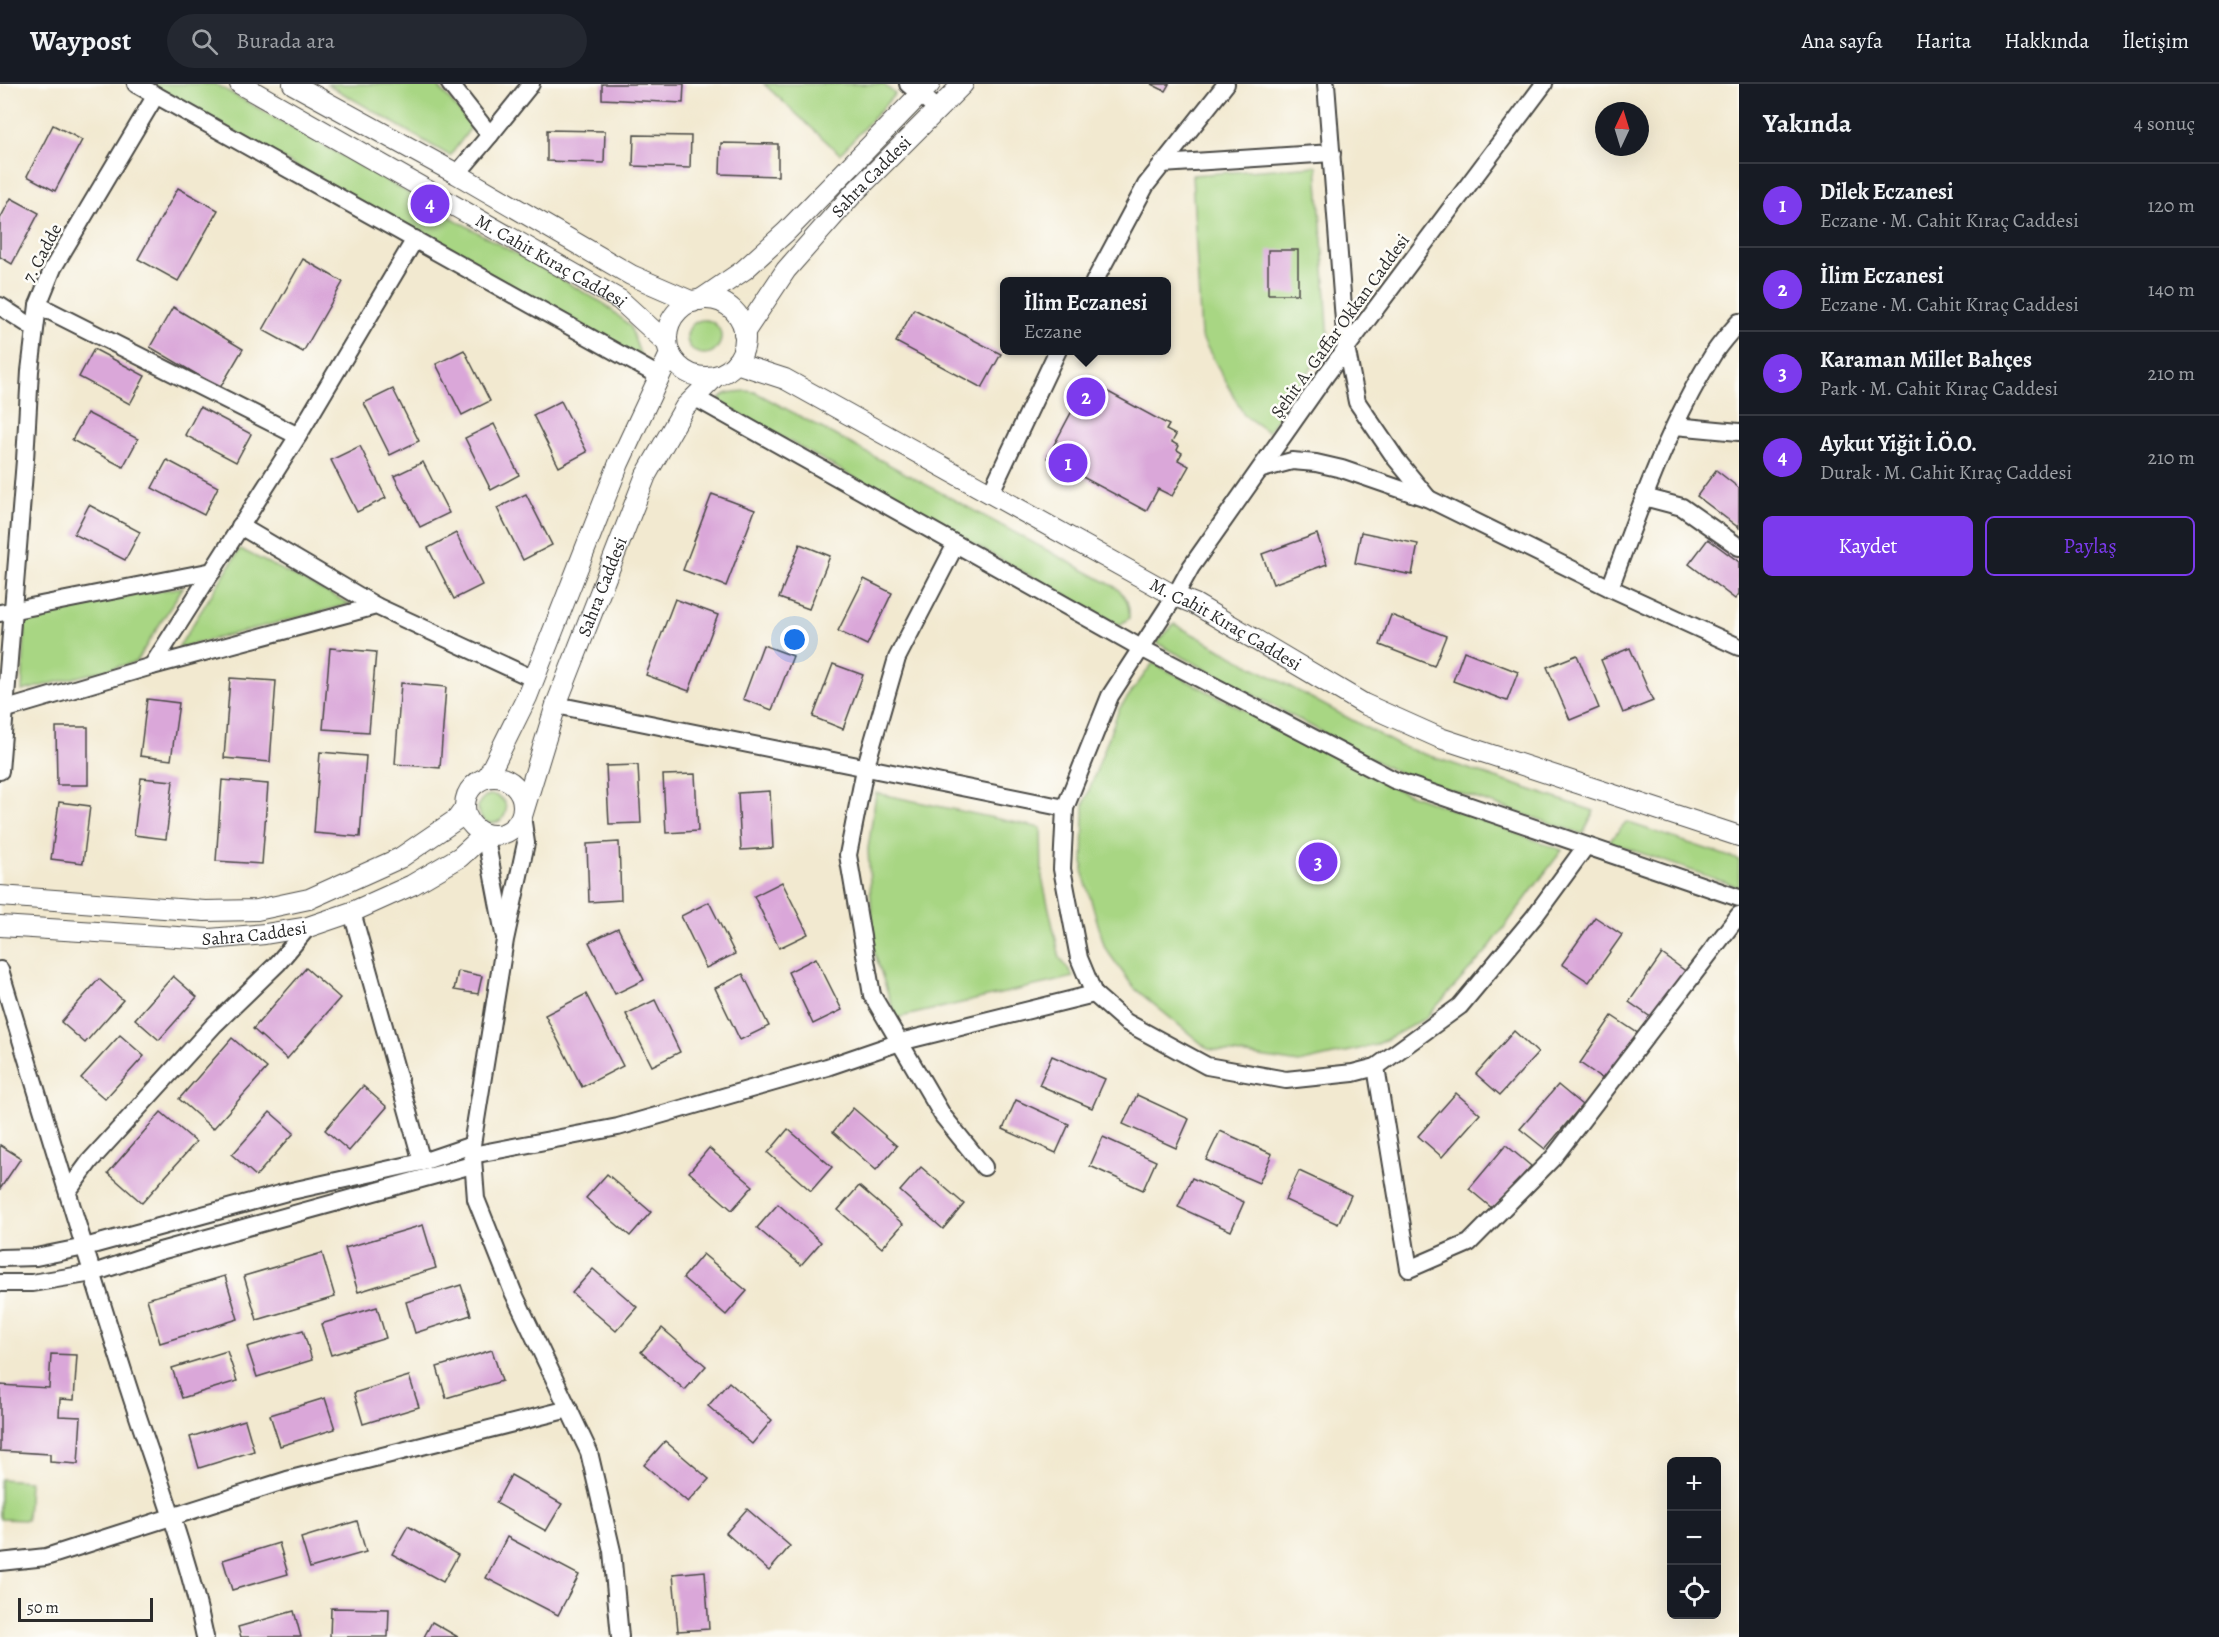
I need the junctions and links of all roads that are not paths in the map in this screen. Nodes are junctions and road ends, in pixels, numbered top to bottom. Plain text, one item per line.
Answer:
1 (136, 84) edge
2 (240, 84) edge
3 (293, 84) edge
4 (450, 84) edge
5 (531, 84) edge
6 (963, 84) edge
7 (1226, 84) edge
8 (1326, 84) edge
9 (1544, 84) edge
10 (919, 87) edge
11 (156, 95) junction
12 (938, 110) junction
13 (490, 135) junction
14 (1332, 153) junction
15 (1162, 164) junction
16 (457, 174) junction
17 (415, 239) junction
18 (1097, 277) edge
19 (696, 301) junction
20 (38, 305) junction
21 (0, 306) edge
22 (1739, 322) edge
23 (34, 328) junction
24 (744, 333) junction
25 (1346, 347) junction
26 (669, 348) junction
27 (1056, 355) edge
28 (736, 363) junction
29 (659, 376) junction
30 (716, 376) junction
31 (694, 397) junction
32 (1675, 426) junction
33 (1739, 432) edge
34 (298, 436) junction
35 (1262, 469) junction
36 (990, 494) junction
37 (1644, 497) junction
38 (1429, 499) junction
39 (240, 526) junction
40 (956, 544) junction
41 (1739, 547) edge
42 (213, 571) junction
43 (1610, 588) junction
44 (1175, 596) junction
45 (376, 606) junction
46 (6, 612) edge
47 (1739, 647) edge
48 (1142, 648) junction
49 (152, 666) junction
50 (534, 679) junction
51 (556, 705) junction
52 (2, 711) edge
53 (865, 769) junction
54 (0, 771) edge
55 (487, 778) junction
56 (465, 808) junction
57 (1065, 808) junction
58 (522, 816) junction
59 (485, 834) junction
60 (1739, 836) edge
61 (1586, 846) junction
62 (0, 896) edge
63 (1739, 898) edge
64 (352, 912) junction
65 (1739, 915) edge
66 (0, 926) edge
67 (308, 927) junction
68 (505, 940) junction
69 (0, 970) edge
70 (1094, 994) junction
71 (900, 1042) junction
72 (1376, 1067) junction
73 (472, 1155) junction
74 (422, 1162) junction
75 (984, 1167) dead end
76 (68, 1191) junction
77 (85, 1247) junction
78 (0, 1258) edge
79 (93, 1273) junction
80 (0, 1283) edge
81 (569, 1409) junction
82 (170, 1517) junction
83 (0, 1562) edge
84 (205, 1637) edge
85 (620, 1637) edge

1 - 11 street
2 - 26 street, M. Cahit Kıraç Caddesi
3 - 16 street, M. Cahit Kıraç Caddesi
4 - 13 street
5 - 13 street
6 - 12 street, Sahra Caddesi
7 - 15 street
8 - 14 street
9 - 25 street, Şehit A. Gaffar Okkan Caddesi
10 - 12 street
10 - 19 street, Sahra Caddesi
11 - 17 street
11 - 20 street, 7. Cadde
12 - 24 street, Sahra Caddesi
13 - 16 street
14 - 15 street
14 - 25 street
15 - 18 street
16 - 19 street, M. Cahit Kıraç Caddesi
17 - 29 street
17 - 34 street
19 - 24 street
19 - 26 street
20 - 23 street, 7. Cadde
20 - 34 street
21 - 23 street
22 - 32 street
23 - 46 street, 7. Cadde
24 - 28 street
25 - 35 street, Şehit A. Gaffar Okkan Caddesi
25 - 38 street
26 - 29 street, Sahra Caddesi
26 - 30 street
27 - 36 street
28 - 30 street
28 - 36 street, M. Cahit Kıraç Caddesi
29 - 50 street, Sahra Caddesi
30 - 31 street, Sahra Caddesi
31 - 40 street
31 - 51 street, Sahra Caddesi
32 - 33 street
32 - 37 street
34 - 39 street
35 - 38 street
35 - 44 street, Şehit A. Gaffar Okkan Caddesi
36 - 44 street, M. Cahit Kıraç Caddesi
37 - 41 street
37 - 43 street
38 - 43 street
39 - 42 street
39 - 45 street
40 - 48 street
40 - 53 street
42 - 46 street
42 - 49 street
43 - 47 street
44 - 48 street, Şehit A. Gaffar Okkan Caddesi
44 - 60 street, M. Cahit Kıraç Caddesi
45 - 49 street
45 - 50 street
46 - 52 street, 7. Cadde
48 - 57 street, Şehit A. Gaffar Okkan Caddesi
48 - 61 street
49 - 52 street
50 - 55 street, Sahra Caddesi
51 - 53 street
51 - 58 street, Sahra Caddesi
52 - 54 street, 7. Cadde
53 - 57 street
53 - 71 street
55 - 56 street, Sahra Caddesi
55 - 58 street
56 - 59 street
56 - 62 street, Sahra Caddesi
57 - 70 street, Şehit A. Gaffar Okkan Caddesi
58 - 59 street, Sahra Caddesi
58 - 68 street
59 - 64 street, Sahra Caddesi
59 - 68 street
61 - 63 street
61 - 72 street
64 - 67 street, Sahra Caddesi
64 - 74 street
65 - 72 street
66 - 67 street, Sahra Caddesi
67 - 76 street
68 - 73 street
69 - 76 street
70 - 71 street
70 - 72 street
71 - 73 street
71 - 75 street
73 - 74 street
73 - 79 street
73 - 81 street
74 - 77 street
76 - 77 street
77 - 78 street
77 - 79 street
79 - 80 street
79 - 82 street
81 - 82 street
81 - 85 street
82 - 83 street
82 - 84 street

